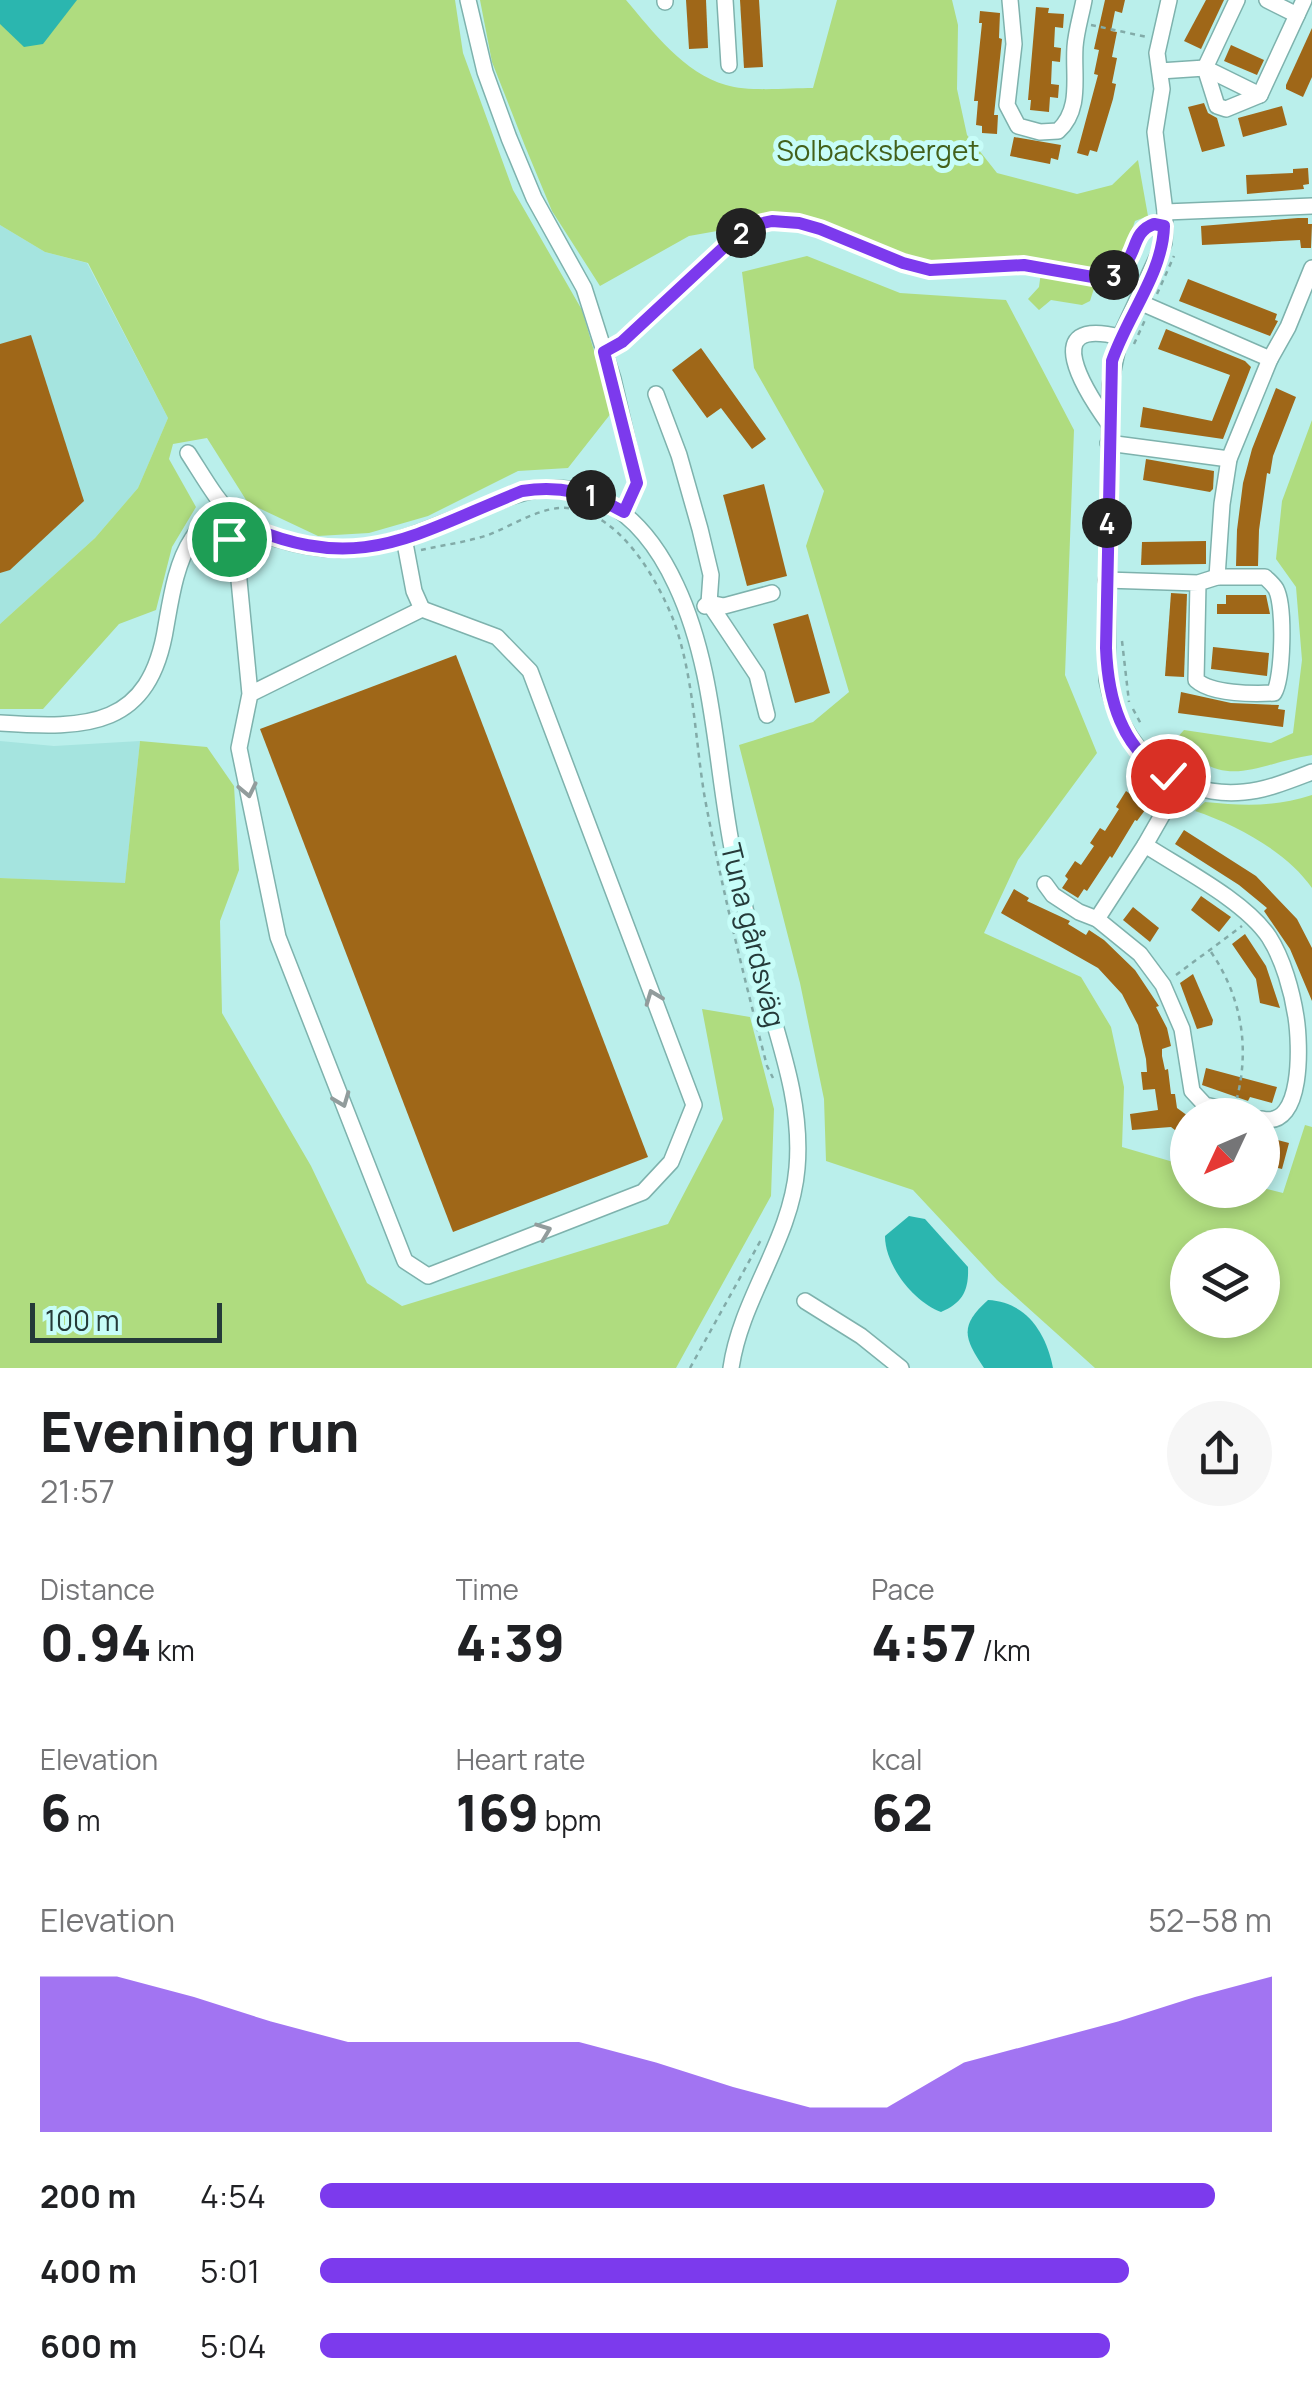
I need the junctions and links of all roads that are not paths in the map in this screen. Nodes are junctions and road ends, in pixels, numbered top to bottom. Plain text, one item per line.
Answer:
1 (468, 0) edge
2 (725, 0) edge
3 (1010, 0) edge
4 (1084, 0) edge
5 (1169, 0) edge
6 (1238, 0) edge
7 (1267, 0) edge
8 (1301, 7) edge
9 (730, 65) dead end
10 (1205, 68) junction
11 (1160, 71) junction
12 (1260, 95) junction
13 (1312, 206) edge
14 (1164, 219) junction
15 (1312, 268) edge
16 (1144, 304) junction
17 (1120, 337) junction
18 (1270, 359) junction
19 (656, 394) dead end
20 (1109, 424) junction
21 (1108, 443) junction
22 (188, 453) dead end
23 (1229, 459) junction
24 (223, 505) junction
25 (624, 512) junction
26 (240, 523) junction
27 (404, 538) junction
28 (1217, 577) junction
29 (1106, 580) junction
30 (1198, 583) junction
31 (772, 592) dead end
32 (709, 603) junction
33 (422, 609) junction
34 (690, 618) junction
35 (250, 694) junction
36 (767, 715) dead end
37 (0, 723) edge
38 (1312, 772) edge
39 (1188, 778) junction
40 (1145, 845) junction
41 (1044, 884) dead end
42 (1097, 918) junction
43 (1198, 1098) edge
44 (1280, 1117) edge
45 (805, 1301) dead end
46 (731, 1368) edge
47 (901, 1368) edge

1 - 25 street
2 - 9 street
3 - 4 street
5 - 11 street
6 - 10 street
7 - 8 street
8 - 12 street
10 - 11 street
10 - 12 street
10 - 12 street
11 - 14 street
13 - 14 street
14 - 16 street
15 - 18 street
16 - 17 street
16 - 18 street
17 - 20 street
17 - 20 street
18 - 23 street
19 - 32 street
20 - 21 street
21 - 23 street
21 - 29 street
22 - 24 street, Tuna gårdsväg
23 - 28 street
24 - 26 street, Tuna gårdsväg
24 - 37 street
25 - 27 street, Tuna gårdsväg
25 - 34 street, Tuna gårdsväg
26 - 27 street, Tuna gårdsväg
26 - 35 street
27 - 33 street
28 - 30 street
28 - 30 street
29 - 30 street
29 - 39 street
31 - 32 street
32 - 34 street
32 - 36 street
33 - 35 street
35 -> 33 street
34 - 46 street, Tuna gårdsväg
38 - 39 street
39 - 40 street
40 - 42 street
40 - 44 street
41 - 42 street
42 - 43 street
45 - 47 street

